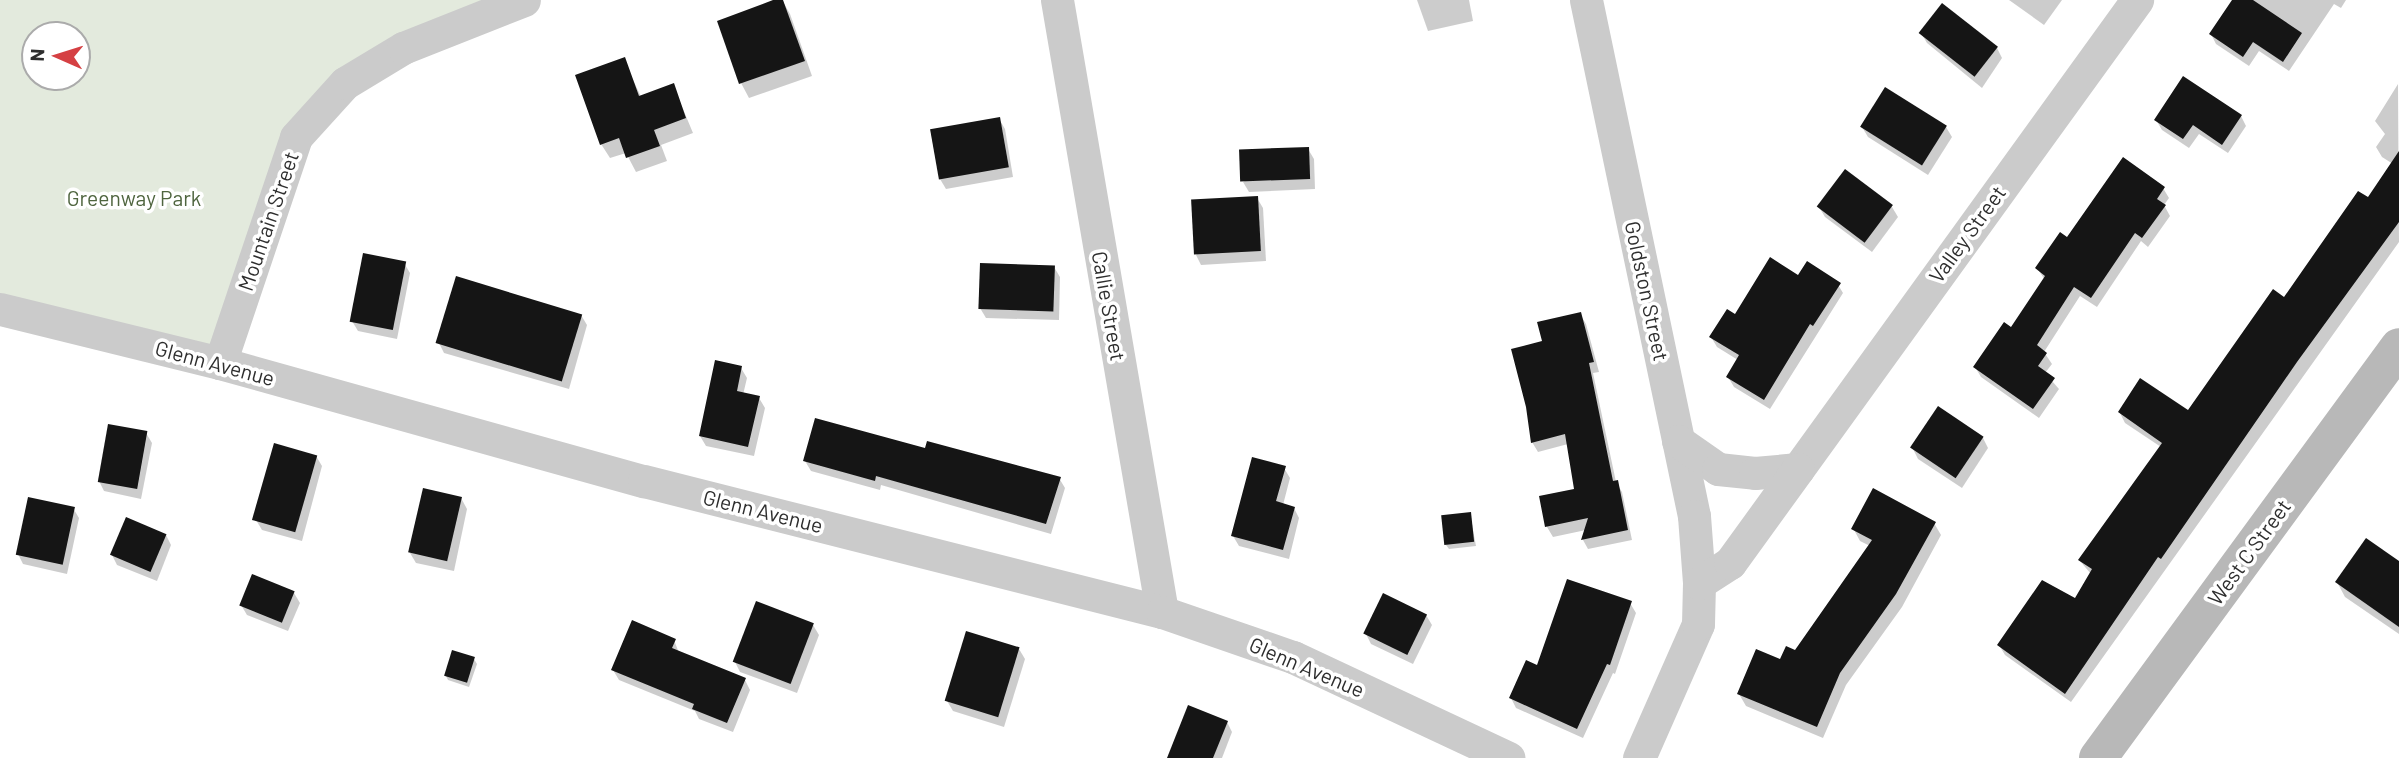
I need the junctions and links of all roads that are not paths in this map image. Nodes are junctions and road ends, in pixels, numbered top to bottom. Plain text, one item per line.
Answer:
1 (1057, 0) edge
2 (1586, 0) edge
3 (2137, 0) edge
4 (514, 2) edge
5 (0, 309) edge
6 (2397, 353) edge
7 (220, 363) junction
8 (1678, 441) junction
9 (1798, 469) junction
10 (1699, 583) junction
11 (1162, 612) junction
12 (1510, 758) edge
13 (1639, 758) edge
14 (2098, 758) edge

1 - 11 street, Callie Street
2 - 8 street, Goldston Street
3 - 9 street, Valley Street
4 - 7 street, Mountain Street
5 - 7 street, Glenn Avenue
6 - 14 main road, West C Street
7 - 11 street, Glenn Avenue
8 - 9 street
8 - 10 street, Goldston Street
9 - 10 street, Valley Street
10 - 13 street
11 - 12 street, Glenn Avenue

